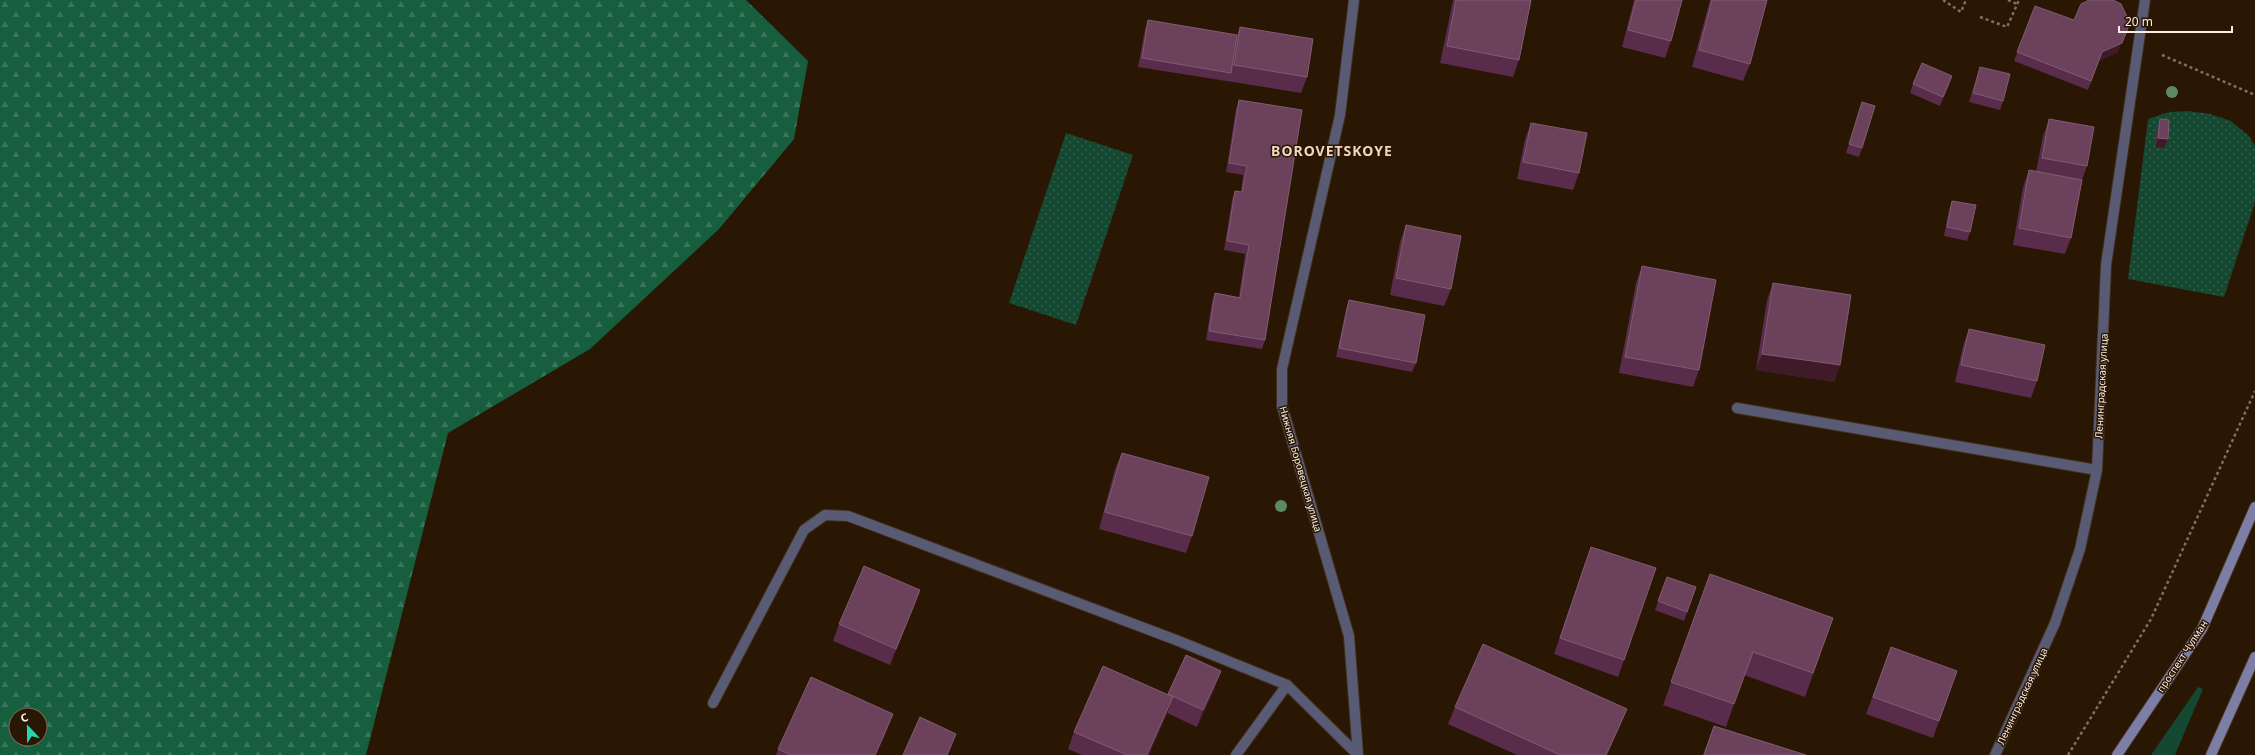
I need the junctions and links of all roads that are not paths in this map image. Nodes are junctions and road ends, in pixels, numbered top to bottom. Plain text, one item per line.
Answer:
1 (1354, 0) edge
2 (2145, 0) edge
3 (1737, 408) dead end
4 (2097, 470) junction
5 (2255, 507) edge
6 (2255, 657) edge
7 (1287, 685) junction
8 (713, 703) dead end
9 (1236, 755) edge
10 (1358, 755) edge
11 (1995, 755) edge
12 (2117, 755) edge
13 (2211, 755) edge

1 - 10 street, Нижняя Боровецкая улица
2 - 4 street, Ленинградская улица
3 - 4 street
4 - 11 street, Ленинградская улица
5 - 12 main road, проспект Чулман
6 - 13 main road
7 - 8 street
7 - 9 street
7 - 10 street, Нижняя Боровецкая улица

